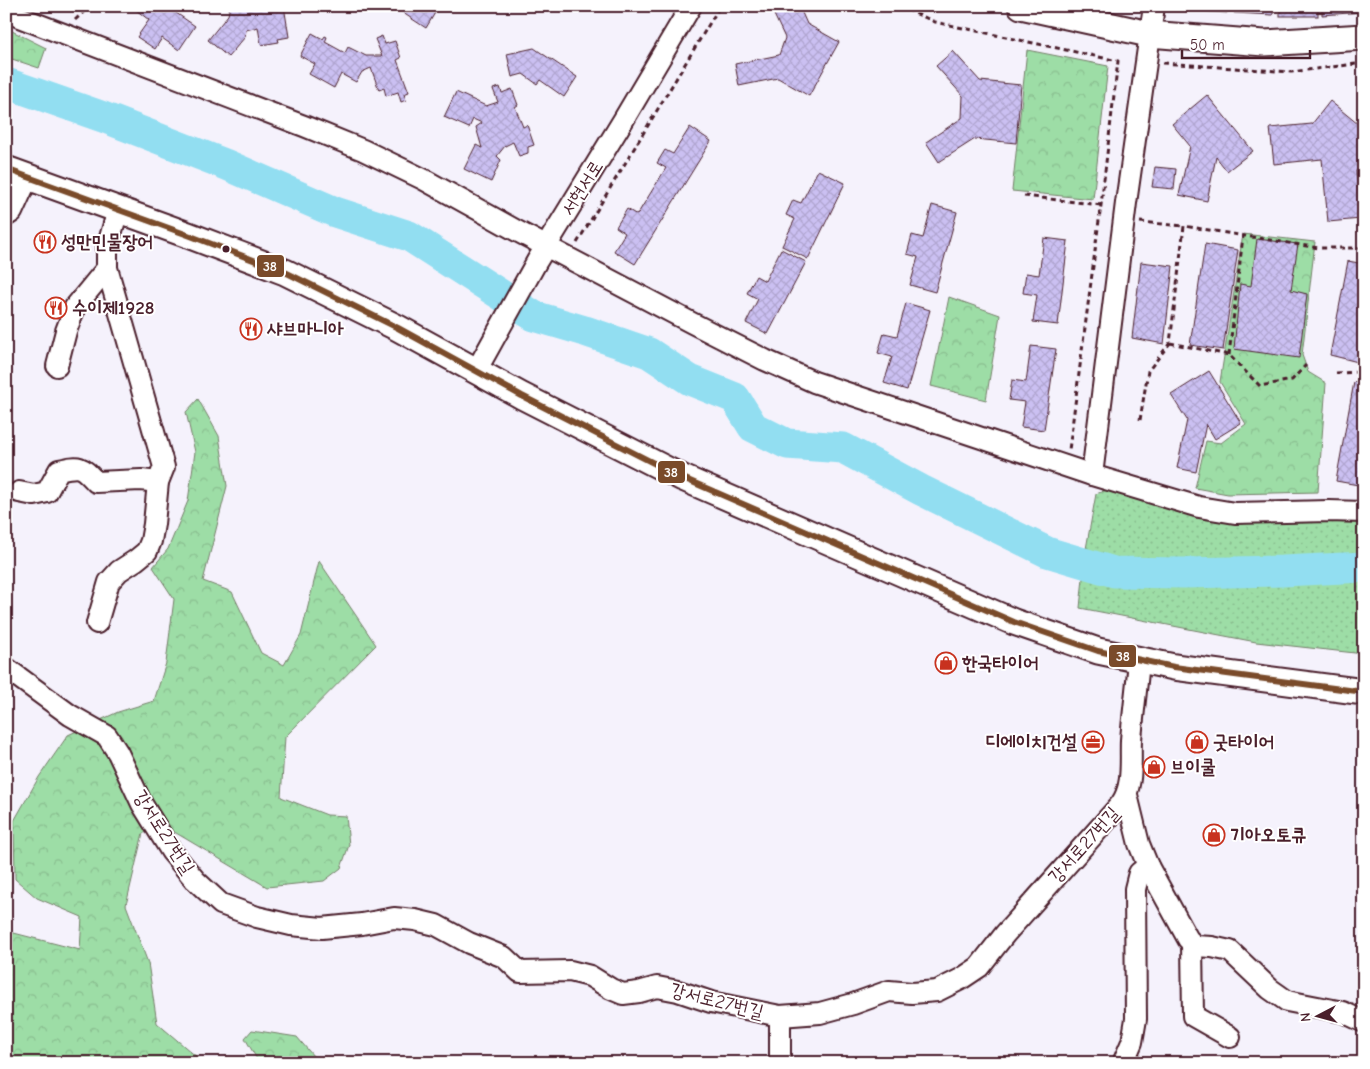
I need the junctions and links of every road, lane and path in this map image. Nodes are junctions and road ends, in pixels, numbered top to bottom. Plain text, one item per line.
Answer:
1 (90, 6) edge
2 (691, 6) edge
3 (720, 6) edge
4 (899, 6) edge
5 (1021, 6) edge
6 (1154, 6) edge
7 (6, 10) edge
8 (72, 22) dead end
9 (1149, 34) junction
10 (1364, 37) edge
11 (1364, 63) edge
12 (1160, 65) dead end
13 (17, 173) edge
14 (1024, 196) dead end
15 (1101, 205) junction
16 (118, 210) junction
17 (6, 216) edge
18 (1139, 222) dead end
19 (1184, 226) junction
20 (1243, 236) junction
21 (574, 247) dead end
22 (1364, 248) edge
23 (541, 254) junction
24 (107, 268) junction
25 (1170, 343) junction
26 (1229, 355) junction
27 (1306, 365) dead end
28 (57, 366) dead end
29 (476, 371) junction
30 (1364, 372) edge
31 (1336, 373) dead end
32 (1140, 420) dead end
33 (1069, 452) dead end
34 (1092, 474) junction
35 (158, 482) junction
36 (19, 492) dead end
37 (1364, 512) edge
38 (97, 623) dead end
39 (1139, 660) junction
40 (6, 668) edge
41 (1364, 692) edge
42 (1127, 795) junction
43 (1148, 866) junction
44 (1192, 943) junction
45 (780, 1016) junction
46 (1364, 1022) edge
47 (1230, 1037) dead end
48 (780, 1063) edge
49 (1123, 1063) edge

1 - 8 path
2 - 23 street, 서현서로
3 - 21 path
4 - 15 path
5 - 9 street
6 - 9 street
7 - 23 street
9 - 10 street
9 - 34 street
11 - 12 path
13 - 16 street
13 - 17 street
14 - 15 path
15 - 33 path
16 - 24 street
16 - 29 street
18 - 19 path
19 - 20 path
19 - 25 path
20 - 22 path
20 - 26 path
23 - 29 street, 서현서로
23 - 34 street
24 - 28 street
24 - 35 street
25 - 26 path
25 - 32 path
26 - 27 path
29 - 39 street
30 - 31 path
34 - 37 street
35 - 36 street
35 - 38 street
39 - 41 street
39 - 42 street, 강서로27번길
40 - 45 street, 강서로27번길
42 - 43 street
42 - 45 street, 강서로27번길
43 - 44 street
43 - 49 street
44 - 46 street
44 - 47 street
45 - 48 street

